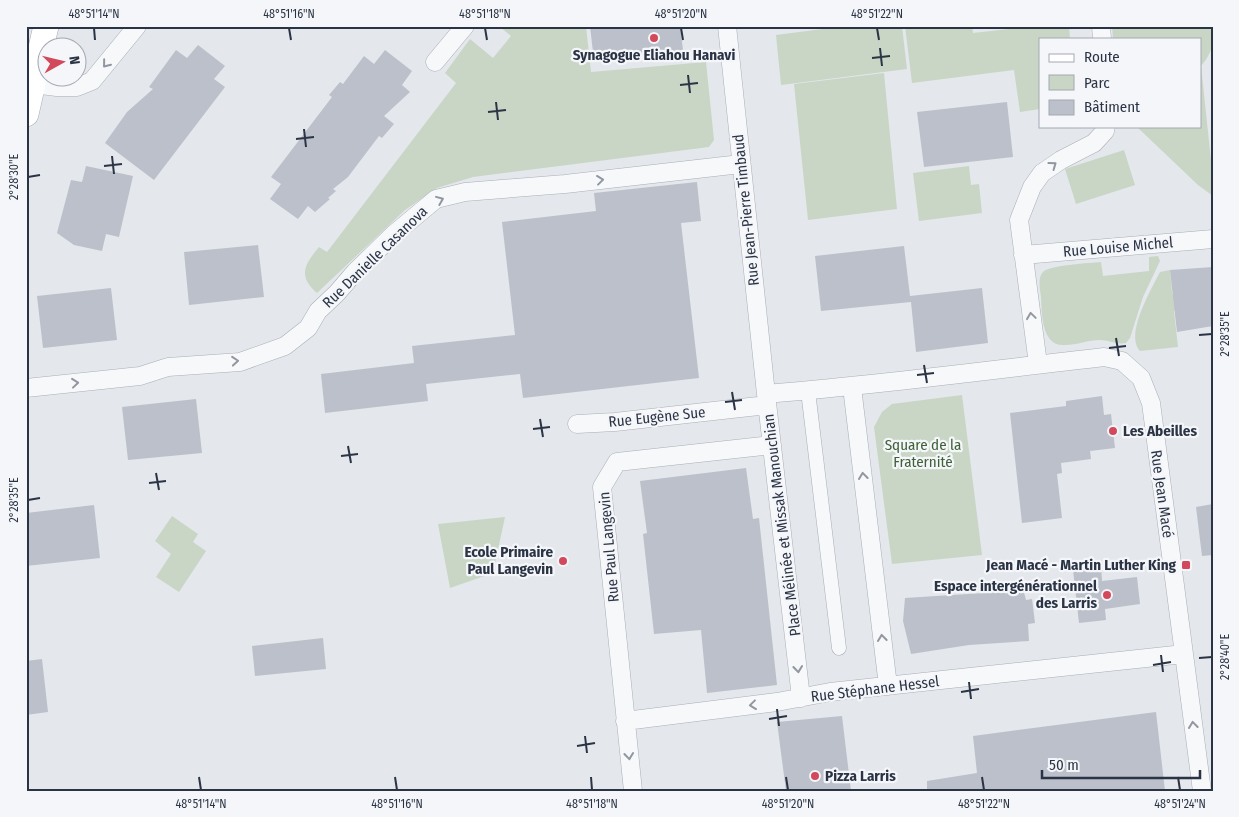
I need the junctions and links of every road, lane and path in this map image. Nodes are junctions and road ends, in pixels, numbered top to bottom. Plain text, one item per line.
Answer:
1 (46, 26) edge
2 (137, 26) edge
3 (465, 26) edge
4 (727, 26) edge
5 (435, 62) dead end
6 (33, 84) junction
7 (26, 114) edge
8 (1106, 128) edge
9 (741, 164) junction
10 (1213, 239) edge
11 (1023, 255) junction
12 (1038, 364) junction
13 (852, 387) junction
14 (26, 388) edge
15 (808, 391) junction
16 (767, 400) junction
17 (576, 424) dead end
18 (772, 445) junction
19 (839, 648) dead end
20 (1184, 654) junction
21 (888, 686) junction
22 (801, 698) junction
23 (625, 720) junction
24 (633, 791) edge
25 (1202, 791) edge

1 - 6 main road
2 -> 6 street
3 - 5 street
4 - 9 street, Rue Jean-Pierre Timbaud
6 - 7 main road
11 -> 8 street
14 -> 9 street, Rue Danielle Casanova
9 - 16 street, Rue Jean-Pierre Timbaud
10 - 11 street, Rue Louise Michel
12 -> 11 street
12 - 13 street, Rue Jean Macé
12 - 20 street, Rue Jean Macé
13 - 15 street, Place Mélinée et Missak Manouchian
21 -> 13 street
15 - 16 street, Place Mélinée et Missak Manouchian
15 - 19 street
16 - 17 street, Rue Eugène Sue
16 - 18 street, Place Mélinée et Missak Manouchian
18 -> 22 street, Place Mélinée et Missak Manouchian
18 - 23 street, Rue Paul Langevin
20 - 21 street, Rue Stéphane Hessel
25 -> 20 street, Rue Jean Macé
21 - 22 street, Rue Stéphane Hessel
22 -> 23 street, Rue Stéphane Hessel
23 -> 24 street, Rue Paul Langevin

